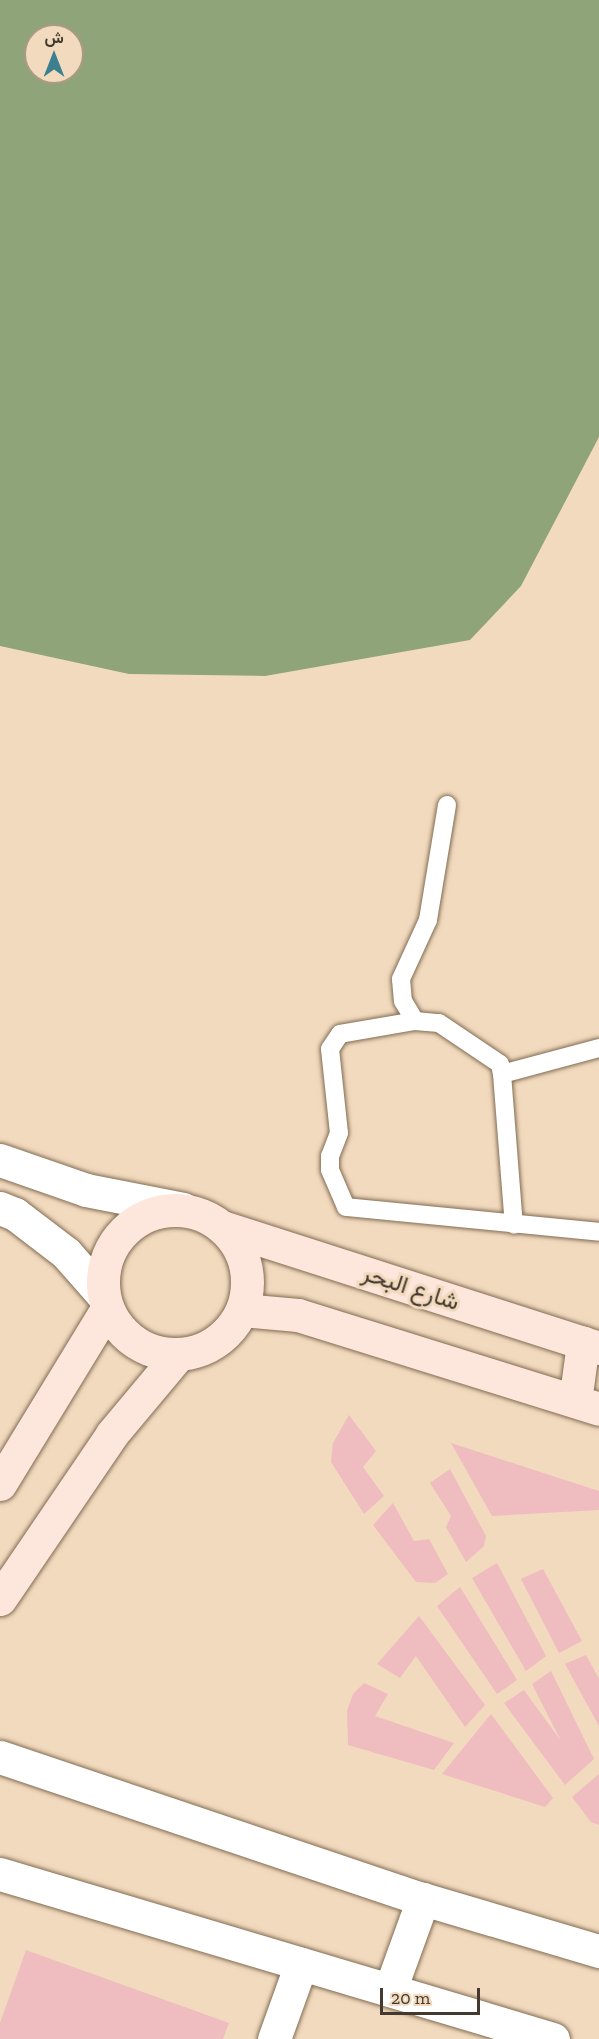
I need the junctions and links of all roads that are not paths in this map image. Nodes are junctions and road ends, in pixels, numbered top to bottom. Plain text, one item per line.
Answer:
1 (447, 806) dead end
2 (415, 1021) junction
3 (599, 1048) edge
4 (502, 1074) junction
5 (0, 1160) edge
6 (39, 1175) junction
7 (183, 1209) junction
8 (8, 1211) edge
9 (514, 1225) junction
10 (222, 1227) junction
11 (599, 1232) edge
12 (104, 1302) junction
13 (242, 1310) junction
14 (591, 1346) edge
15 (178, 1355) junction
16 (587, 1405) edge
17 (0, 1484) edge
18 (0, 1599) edge
19 (0, 1757) edge
20 (0, 1874) edge
21 (423, 1899) junction
22 (599, 1951) edge
23 (301, 1964) junction
24 (390, 1990) junction
25 (537, 2037) edge
26 (274, 2039) edge

1 - 2 lane
2 - 4 lane
2 - 9 lane
3 - 4 lane
4 - 9 lane
5 - 6 street
6 - 7 street
6 - 8 street
7 - 10 main road
7 - 12 main road
8 - 12 street
9 - 11 lane
10 - 13 main road
10 - 14 main road, شارع البحر
12 - 15 main road
12 - 17 main road
13 - 15 main road
13 - 16 main road
14 - 16 main road
15 - 18 main road
19 - 21 street
20 - 23 street
21 - 22 street
21 - 24 street
23 - 24 street
23 - 26 street
24 - 25 street

